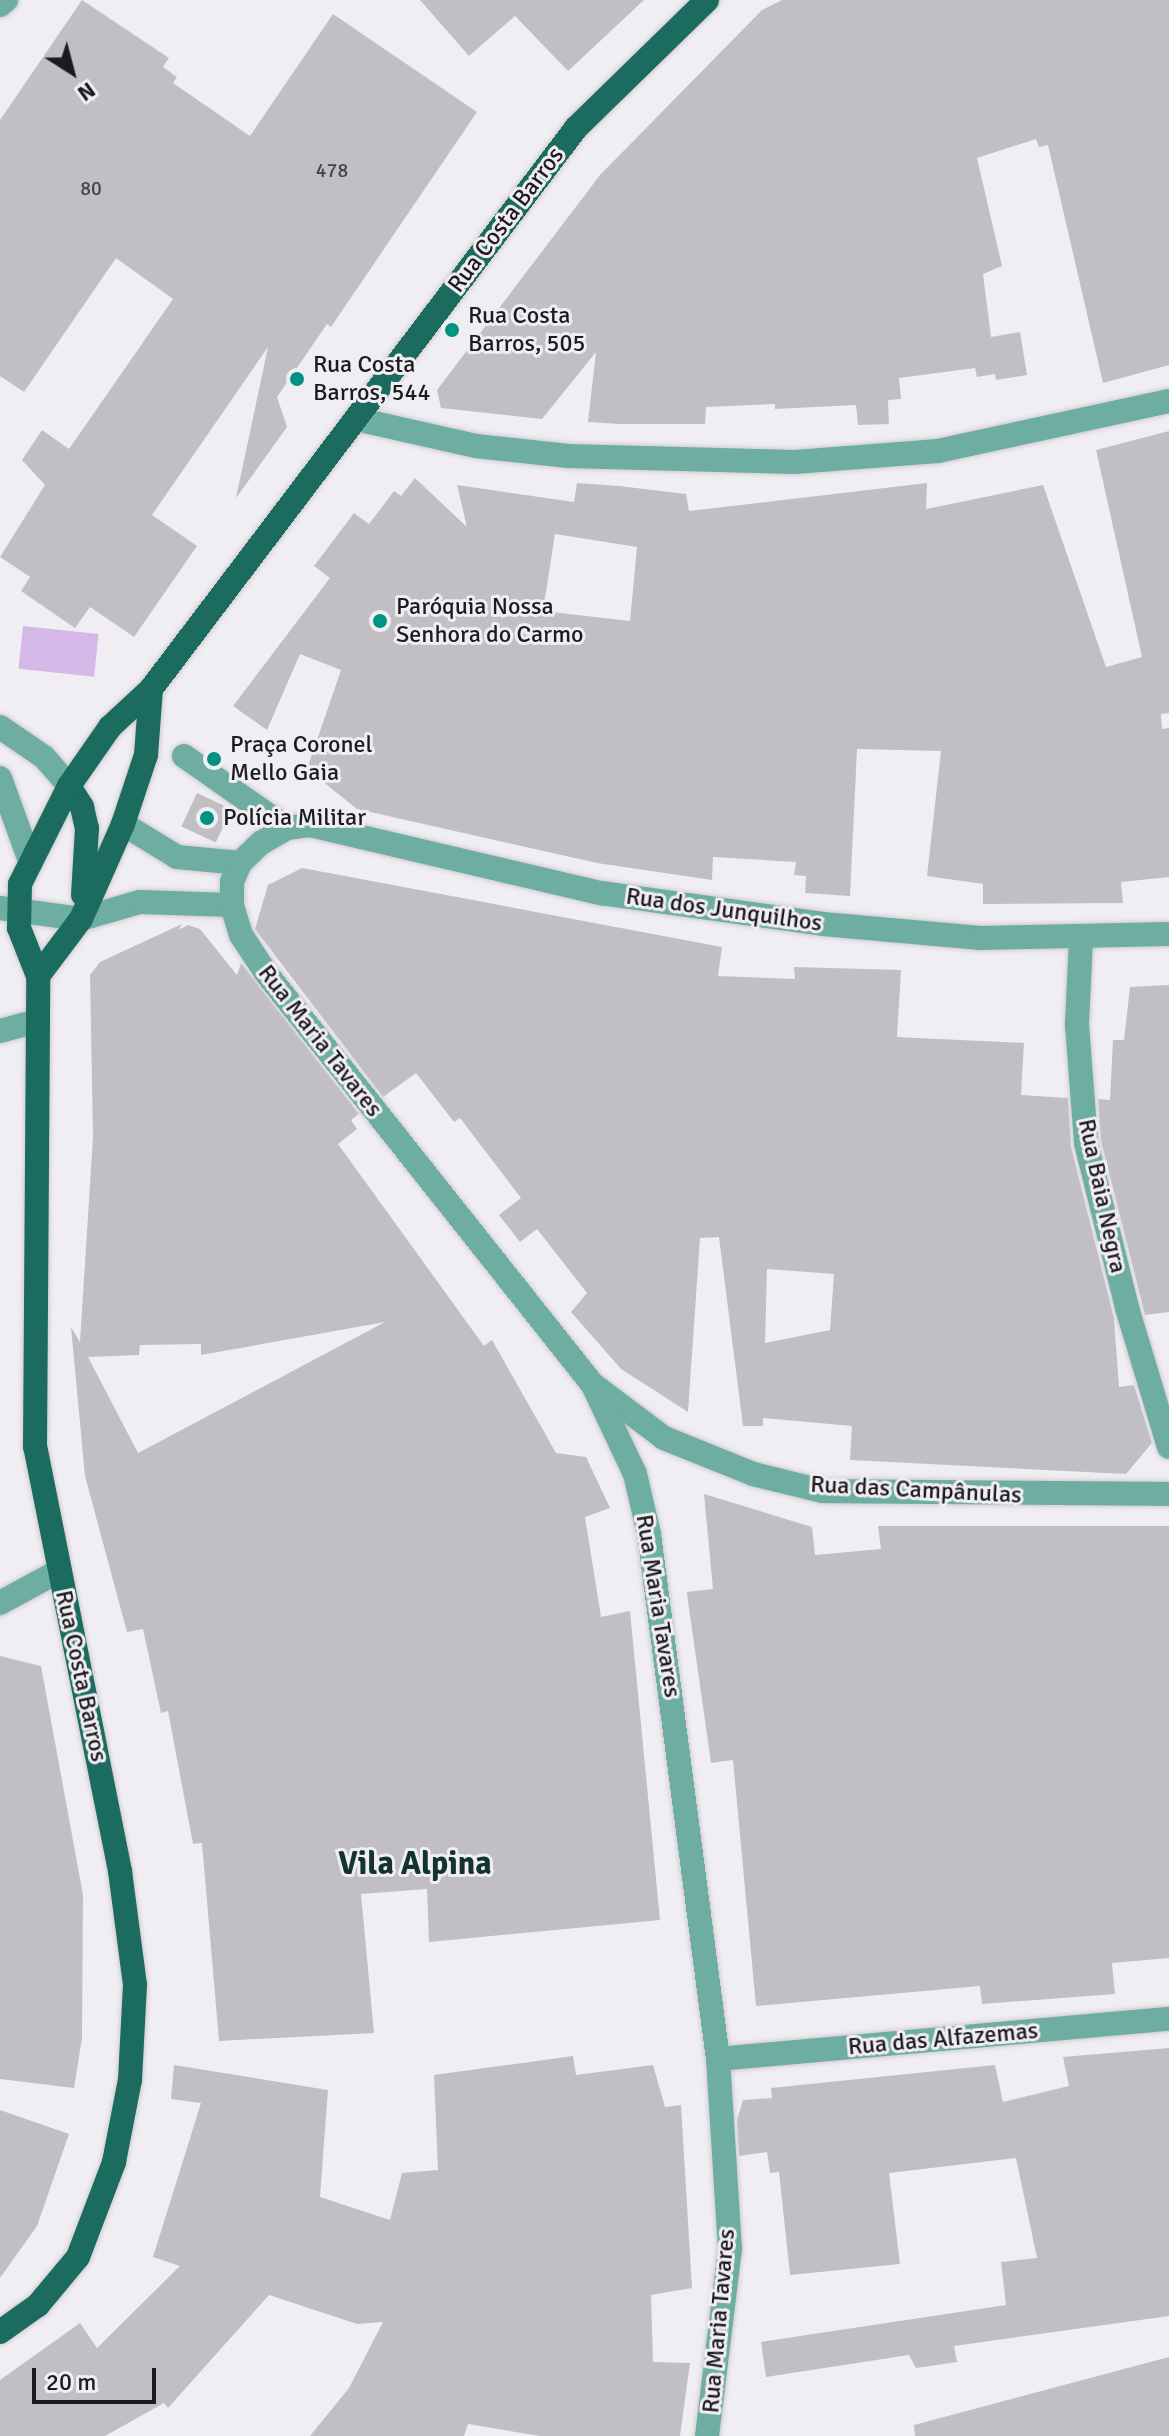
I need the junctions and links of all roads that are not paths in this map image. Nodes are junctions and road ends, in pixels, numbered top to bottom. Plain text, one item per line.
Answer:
1 (6, 0) edge
2 (707, 0) edge
3 (0, 5) edge
4 (1169, 401) edge
5 (356, 419) junction
6 (151, 689) junction
7 (0, 727) edge
8 (184, 756) dead end
9 (0, 778) edge
10 (69, 786) junction
11 (123, 824) junction
12 (287, 828) junction
13 (29, 858) junction
14 (240, 863) junction
15 (232, 905) junction
16 (8, 908) edge
17 (81, 919) junction
18 (1169, 934) edge
19 (1081, 939) junction
20 (38, 976) junction
21 (38, 1021) junction
22 (0, 1031) edge
23 (593, 1385) junction
24 (1169, 1447) edge
25 (1169, 1494) edge
26 (59, 1571) junction
27 (0, 1603) edge
28 (1169, 2019) edge
29 (718, 2059) junction
30 (0, 2332) edge
31 (707, 2436) edge

1 - 3 street
2 - 5 main road, Rua Costa Barros
4 - 5 street
5 - 6 main road, Rua Costa Barros
6 - 10 main road, Rua Costa Barros
6 - 11 main road
7 - 10 street
8 - 12 street
9 - 13 street
10 - 13 main road, Rua Costa Barros
10 - 17 main road
11 - 14 street
11 - 17 main road
12 - 14 street
12 - 19 street, Rua dos Junquilhos
13 - 16 main road, Rua Costa Barros
14 - 15 street
15 - 17 street
15 - 23 street, Rua Maria Tavares
16 - 17 street
16 - 20 main road, Rua Costa Barros
17 - 20 main road
18 - 19 street, Rua dos Junquilhos
19 - 24 street, Rua Baia Negra
20 - 21 main road, Rua Costa Barros
21 - 22 street
21 - 26 main road, Rua Costa Barros
23 - 25 street, Rua das Campânulas
23 - 29 street, Rua Maria Tavares
26 - 27 street
26 - 30 main road, Rua Costa Barros
28 - 29 street, Rua das Alfazemas
29 - 31 street, Rua Maria Tavares

